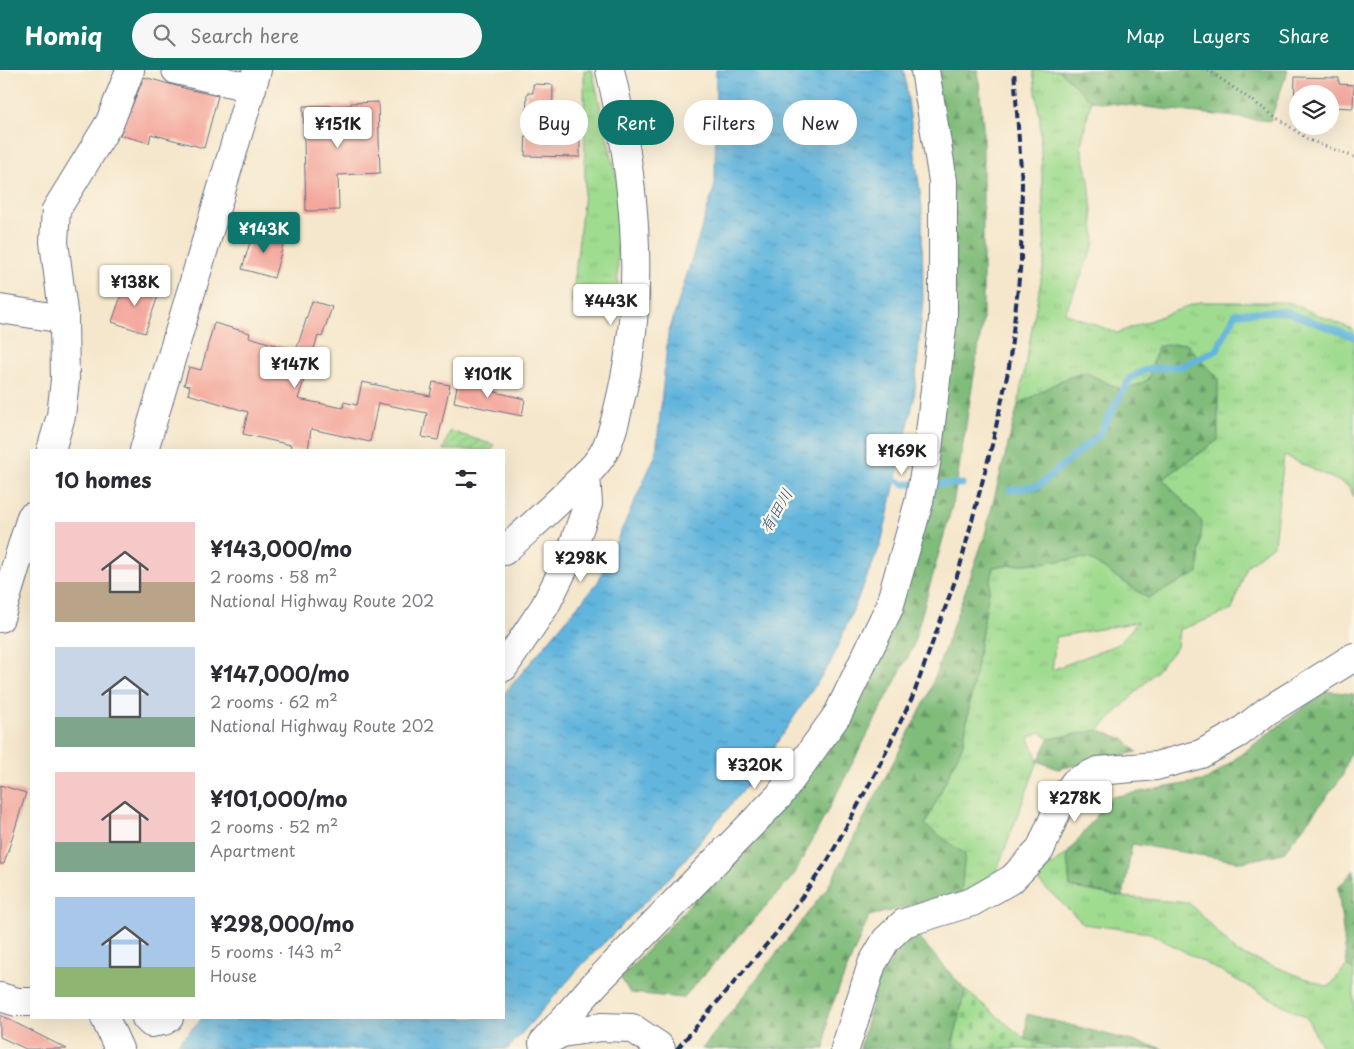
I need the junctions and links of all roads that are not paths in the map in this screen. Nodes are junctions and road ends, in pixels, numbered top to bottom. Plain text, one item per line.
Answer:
1 (130, 70) edge
2 (176, 70) edge
3 (610, 70) edge
4 (925, 70) edge
5 (255, 79) edge
6 (0, 309) edge
7 (64, 319) junction
8 (51, 449) edge
9 (147, 449) edge
10 (586, 474) junction
11 (30, 519) edge
12 (505, 550) edge
13 (7, 573) edge
14 (0, 618) edge
15 (1354, 657) edge
16 (505, 666) edge
17 (0, 997) edge
18 (30, 1002) edge
19 (106, 1019) edge
20 (147, 1019) edge
21 (167, 1019) edge
22 (540, 1046) edge
23 (118, 1049) edge
24 (661, 1049) edge
25 (845, 1049) edge

1 - 7 main road
2 - 5 main road
3 - 10 main road
4 - 22 main road
5 - 9 main road
6 - 7 main road
7 - 8 main road
10 - 12 main road
10 - 16 main road
11 - 13 main road
13 - 14 main road
15 - 25 main road
17 - 18 main road
19 - 23 main road
20 - 21 main road
22 - 24 main road

